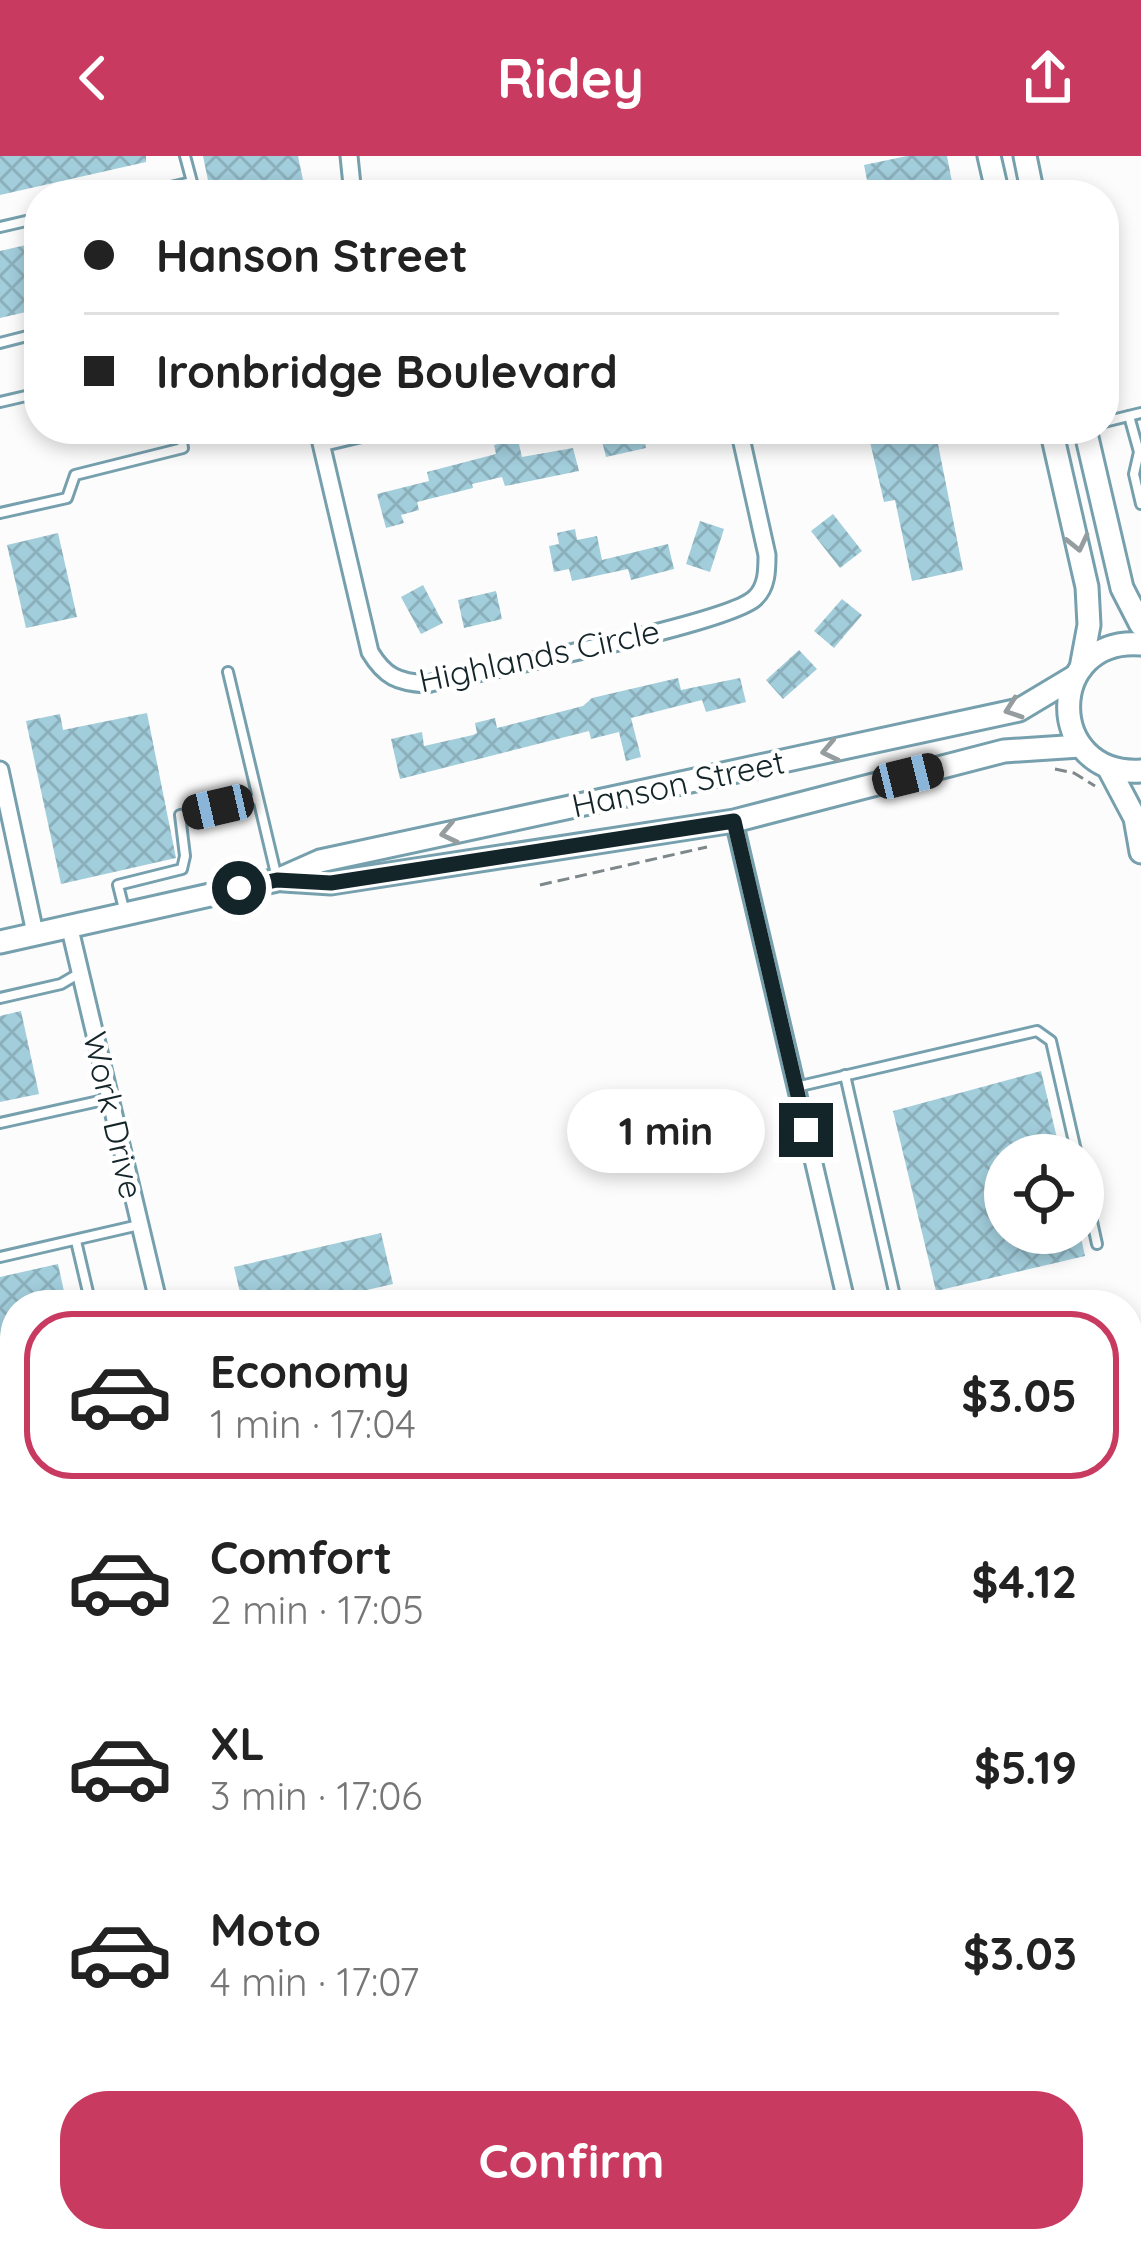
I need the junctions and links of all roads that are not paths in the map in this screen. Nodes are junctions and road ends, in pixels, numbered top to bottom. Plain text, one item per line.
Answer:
1 (1141, 413) edge
2 (1129, 416) junction
3 (1119, 418) edge
4 (182, 444) edge
5 (321, 444) edge
6 (742, 444) edge
7 (1055, 444) edge
8 (1088, 444) edge
9 (1141, 504) edge
10 (0, 513) edge
11 (1141, 626) edge
12 (1141, 644) edge
13 (228, 672) dead end
14 (1077, 672) junction
15 (1080, 746) junction
16 (1108, 767) junction
17 (0, 770) edge
18 (1141, 771) edge
19 (256, 799) junction
20 (736, 831) junction
21 (1141, 852) edge
22 (277, 880) junction
23 (125, 913) junction
24 (69, 926) junction
25 (35, 933) junction
26 (0, 942) edge
27 (80, 973) junction
28 (0, 998) edge
29 (845, 1076) junction
30 (796, 1087) junction
31 (110, 1099) junction
32 (0, 1123) edge
33 (1072, 1134) edge
34 (140, 1224) junction
35 (76, 1241) junction
36 (0, 1257) edge
37 (87, 1290) edge
38 (155, 1290) edge
39 (843, 1290) edge
40 (895, 1290) edge

1 - 2 lane
2 - 3 lane
2 - 9 lane
4 - 10 lane
5 - 6 street, Highlands Circle
7 -> 14 street
8 - 11 street
12 - 14 street, Hanson Street
13 - 19 lane
14 - 15 street
14 -> 22 street, Hanson Street
15 - 16 street
15 - 20 street, Hanson Street
16 - 18 street
16 - 21 street
17 - 25 street
19 - 22 lane
19 - 23 lane
20 - 22 street, Hanson Street
20 - 30 street
22 - 23 street, Hanson Street
23 - 24 street, Hanson Street
24 - 25 street, Hanson Street
24 - 27 street, Work Drive
25 - 26 street, Hanson Street
27 - 28 lane
27 - 31 street, Work Drive
29 - 30 lane
29 - 33 lane
29 - 40 lane
30 - 39 street
31 - 32 lane
31 - 34 street, Work Drive
34 - 35 lane
34 - 38 street, Work Drive
35 - 36 lane
35 - 37 lane

